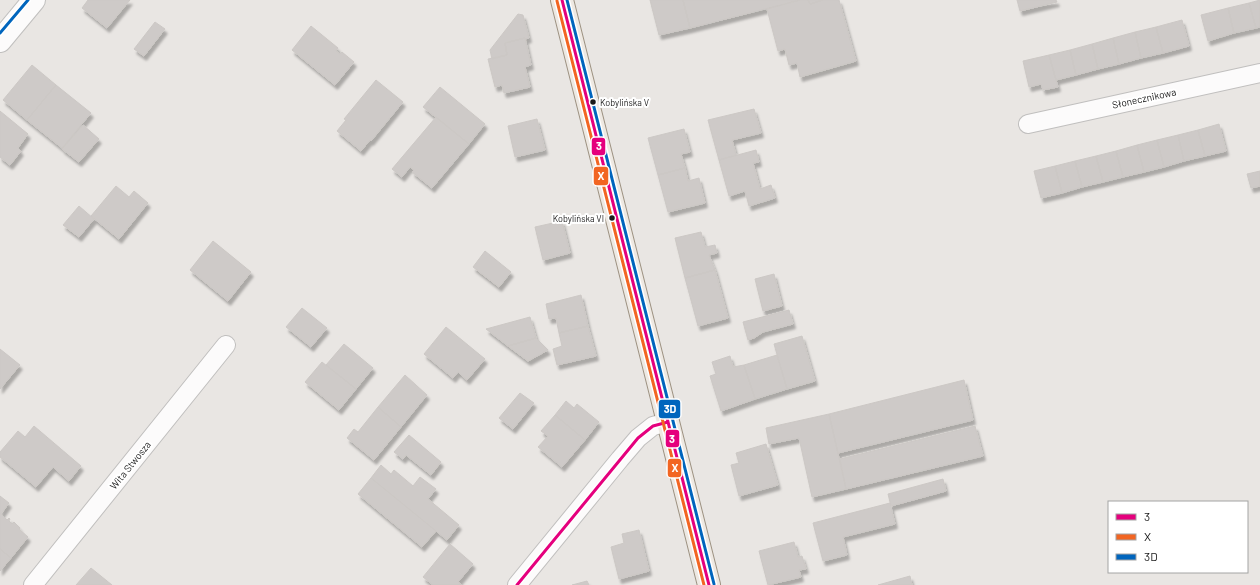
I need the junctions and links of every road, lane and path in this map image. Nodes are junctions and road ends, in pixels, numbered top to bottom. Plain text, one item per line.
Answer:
1 (34, 0) edge
2 (562, 0) edge
3 (0, 41) edge
4 (1260, 73) edge
5 (1028, 124) dead end
6 (226, 345) dead end
7 (668, 422) junction
8 (33, 585) edge
9 (518, 585) edge
10 (709, 585) edge

1 - 3 street
2 - 7 main road
4 - 5 street, Słonecznikowa
6 - 8 street, Wita Stwosza
7 - 9 street
7 - 10 main road

